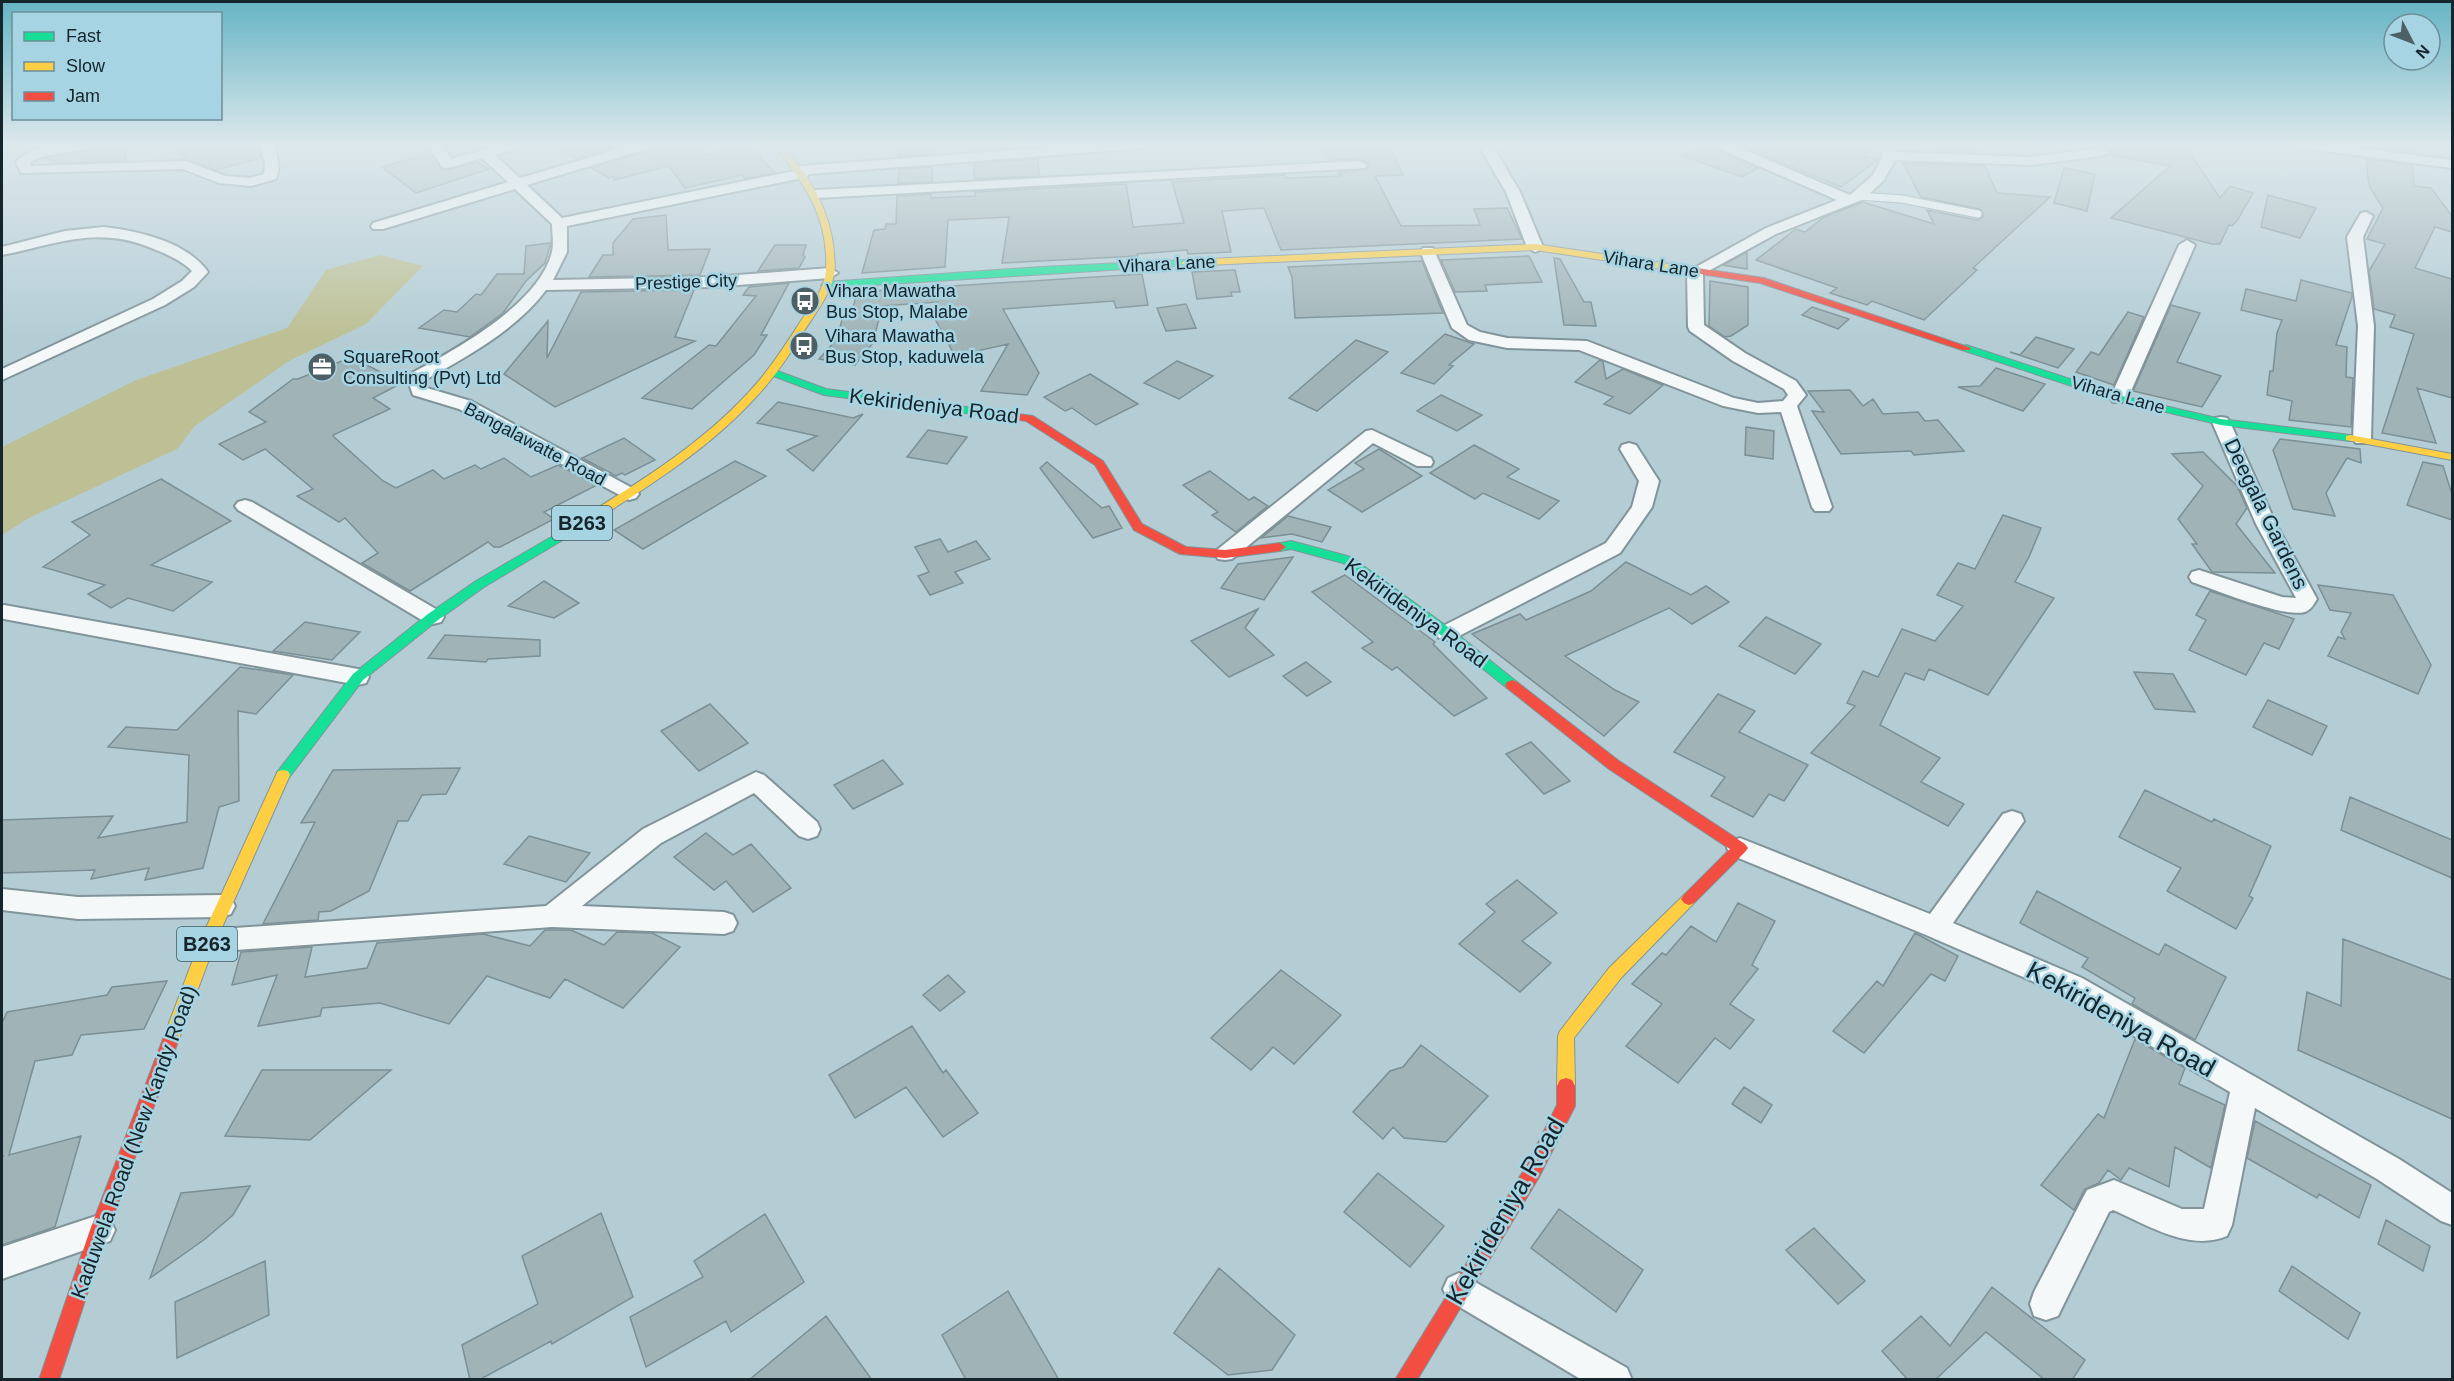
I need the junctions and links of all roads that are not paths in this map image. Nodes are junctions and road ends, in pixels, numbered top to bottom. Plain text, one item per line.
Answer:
1 (433, 208) edge
2 (544, 208) edge
3 (628, 208) edge
4 (821, 208) edge
5 (1520, 208) edge
6 (1828, 208) edge
7 (1952, 208) edge
8 (1978, 214) dead end
9 (2366, 216) dead end
10 (559, 223) junction
11 (378, 226) dead end
12 (2187, 245) dead end
13 (1535, 247) junction
14 (2, 251) edge
15 (1428, 251) junction
16 (1695, 272) junction
17 (828, 279) junction
18 (542, 285) junction
19 (772, 372) junction
20 (2, 375) edge
21 (2120, 398) junction
22 (1788, 406) junction
23 (2221, 422) junction
24 (2362, 439) junction
25 (1629, 449) dead end
26 (2452, 457) edge
27 (1424, 462) dead end
28 (629, 494) junction
29 (244, 506) dead end
30 (1822, 507) dead end
31 (1225, 554) junction
32 (2199, 577) dead end
33 (4, 612) dead end
34 (433, 617) junction
35 (1447, 633) junction
36 (358, 677) junction
37 (2012, 821) dead end
38 (808, 829) dead end
39 (1740, 848) junction
40 (2, 900) edge
41 (222, 906) junction
42 (552, 916) junction
43 (724, 923) dead end
44 (1935, 927) junction
45 (208, 941) junction
46 (2245, 1088) junction
47 (2452, 1210) edge
48 (99, 1230) junction
49 (2, 1263) edge
50 (1459, 1289) junction
51 (2046, 1304) dead end
52 (49, 1380) edge
53 (1405, 1380) edge
54 (1615, 1380) edge

1 - 11 street
2 - 10 street
3 - 10 street
4 - 17 street
5 - 13 street
6 - 16 street
7 - 8 lane
9 - 24 street
10 - 18 street, Bangalawatte Road
12 - 21 street
13 - 15 street, Vihara Lane
13 - 16 street, Vihara Lane
14 - 20 street
15 - 17 street, Vihara Lane
15 - 22 street
16 - 21 street, Vihara Lane
16 - 22 street
17 - 18 street, Prestige City
17 - 19 street, Kaduwela Road (New Kandy Road) / B263
18 - 28 street, Bangalawatte Road
19 - 28 street, Kaduwela Road (New Kandy Road) / B263
19 - 31 street, Kekirideniya Road
21 - 23 street, Vihara Lane
22 - 30 street
23 - 24 street, Vihara Lane
23 - 32 street, Deegala Gardens
24 - 26 street, Vihara Lane
25 - 35 street
27 - 31 street
28 - 34 street, Kaduwela Road (New Kandy Road) / B263
29 - 34 street
31 - 35 street, Kekirideniya Road
33 - 36 street
34 - 36 street, Kaduwela Road (New Kandy Road) / B263
35 - 39 street, Kekirideniya Road
36 - 41 street, Kaduwela Road (New Kandy Road) / B263
37 - 44 street
38 - 42 street
39 - 44 street, Kekirideniya Road
39 - 50 street, Kekirideniya Road
40 - 41 street
41 - 45 street, Kaduwela Road (New Kandy Road) / B263
42 - 43 street
42 - 45 street
44 - 46 street, Kekirideniya Road
45 - 48 street, Kaduwela Road (New Kandy Road) / B263
46 - 47 street, Kekirideniya Road
46 - 51 street
48 - 49 street
48 - 52 street, Kaduwela Road (New Kandy Road) / B263
50 - 53 street, Kekirideniya Road
50 - 54 street

